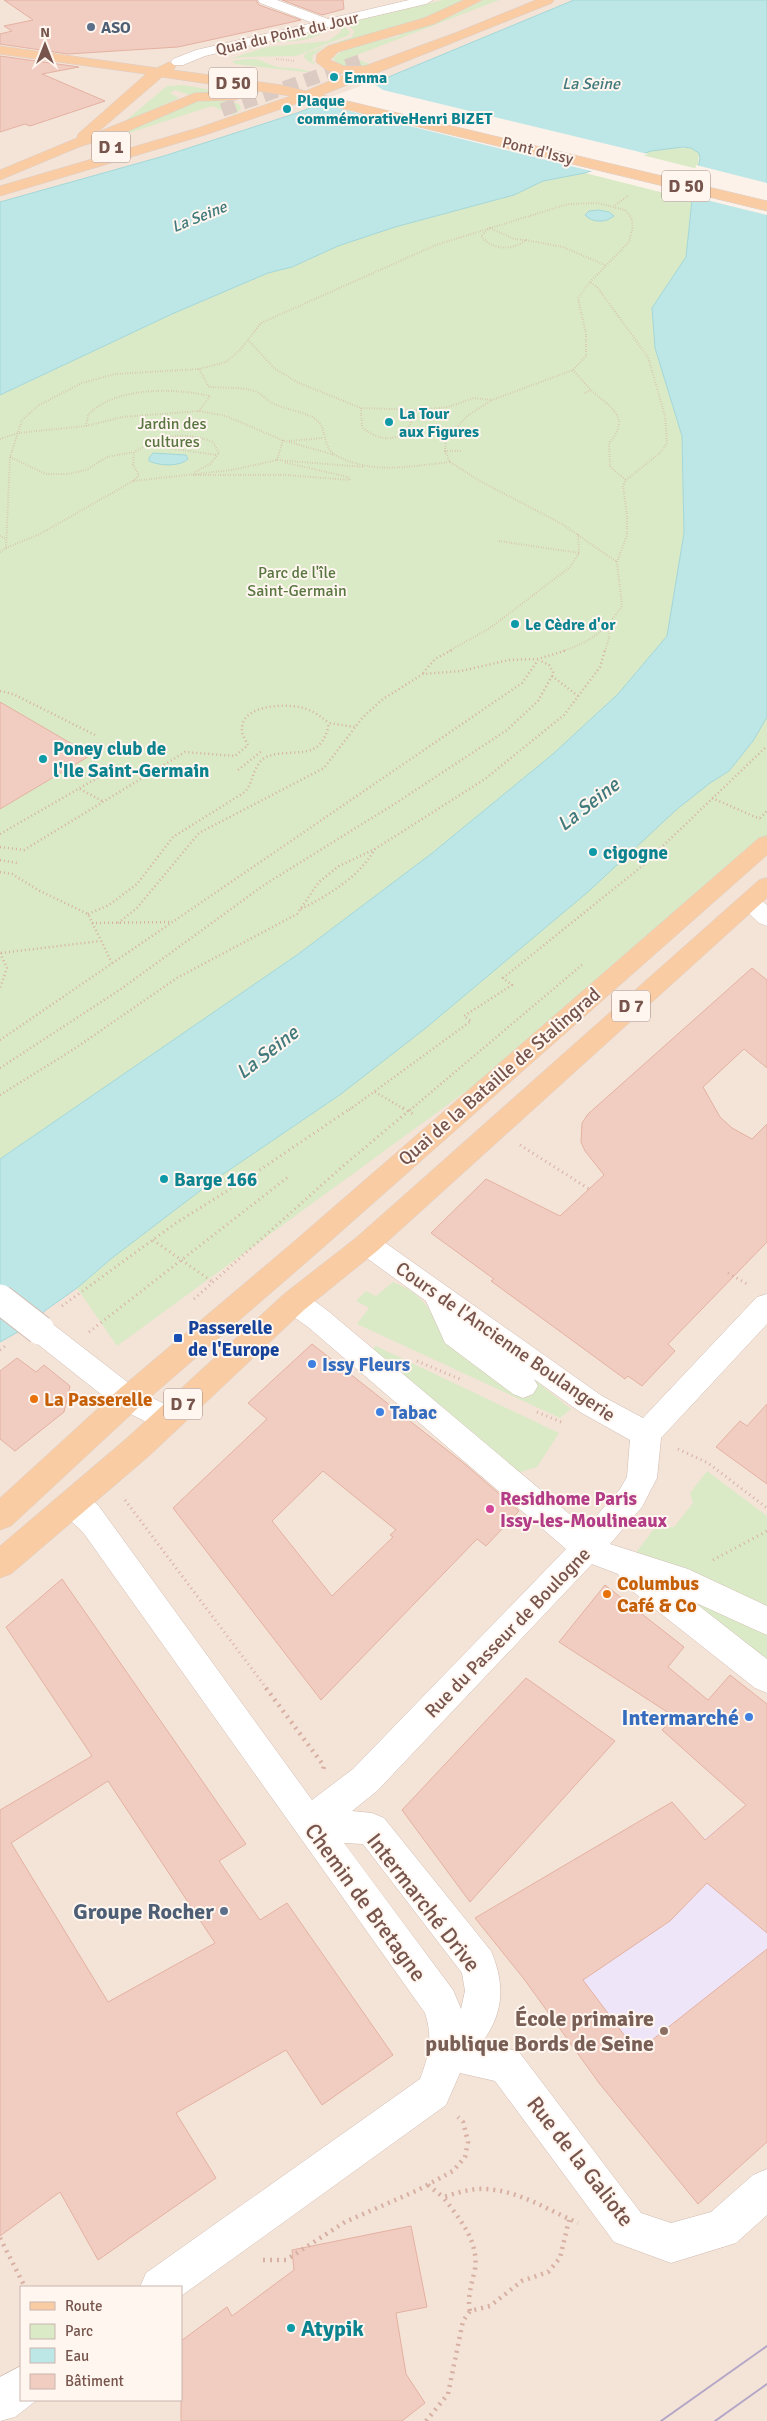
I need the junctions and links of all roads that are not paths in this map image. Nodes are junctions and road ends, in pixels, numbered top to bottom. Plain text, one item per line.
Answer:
1 (264, 0) edge
2 (426, 0) edge
3 (475, 0) edge
4 (522, 0) edge
5 (546, 0) edge
6 (508, 3) edge
7 (325, 22) junction
8 (0, 40) edge
9 (0, 50) edge
10 (364, 65) junction
11 (169, 66) junction
12 (208, 66) junction
13 (329, 93) junction
14 (308, 94) junction
15 (222, 110) tunnel mouth
16 (249, 114) junction
17 (74, 144) junction
18 (0, 174) edge
19 (0, 180) edge
20 (0, 191) edge
21 (767, 194) edge
22 (767, 206) edge
23 (759, 834) edge
24 (761, 902) edge
25 (371, 1188) junction
26 (367, 1244) junction
27 (300, 1252) junction
28 (437, 1294) junction
29 (0, 1299) edge
30 (294, 1302) junction
31 (767, 1305) edge
32 (522, 1386) dead end
33 (128, 1399) junction
34 (167, 1419) junction
35 (646, 1434) junction
36 (73, 1504) junction
37 (0, 1517) edge
38 (601, 1554) junction
39 (0, 1565) edge
40 (767, 1621) edge
41 (767, 1678) edge
42 (309, 1824) junction
43 (450, 2052) junction
44 (767, 2189) edge
45 (161, 2286) edge
46 (20, 2388) edge
47 (0, 2402) edge

1 - 7 street
2 - 7 street, Quai du Point du Jour
3 - 10 main road
4 - 6 main road
5 - 10 main road
6 - 10 main road
7 - 11 street, Quai du Point du Jour
7 - 12 street
8 - 11 main road, D 50
9 - 11 main road
10 - 13 main road
11 - 12 main road, D 50
11 - 14 main road, D 50
11 - 17 main road
12 - 13 main road, D 50
13 - 14 main road
13 - 21 main road, Pont d'Issy / D 50
13 - 22 main road, Pont d'Issy / D 50
14 - 16 main road
15 - 19 main road, D 1
16 - 17 main road
16 - 20 main road
17 - 18 main road
23 - 25 main road, Quai de la Bataille de Stalingrad / D 7
24 - 26 main road, Quai de la Bataille de Stalingrad / D 7
25 - 26 main road
25 - 27 main road, Quai de la Bataille de Stalingrad / D 7
26 - 27 main road
26 - 28 street, Cours de l'Ancienne Boulangerie
26 - 30 main road, Quai de la Bataille de Stalingrad / D 7
27 - 33 main road, Quai de la Bataille de Stalingrad / D 7
28 - 32 street
28 - 35 street, Cours de l'Ancienne Boulangerie
29 - 33 street, bridge
30 - 34 main road, Quai de la Bataille de Stalingrad / D 7
30 - 38 street
31 - 35 street
33 - 34 street
33 - 37 main road, Quai de la Bataille de Stalingrad / D 7
34 - 36 main road, Quai de la Bataille de Stalingrad / D 7
35 - 38 street, Rue du Passeur de Boulogne
36 - 39 main road, Quai de la Bataille de Stalingrad / D 7
36 - 42 street, Chemin de Bretagne
38 - 40 street
38 - 41 street
38 - 42 street, Rue du Passeur de Boulogne
42 - 43 street, Chemin de Bretagne
42 - 43 street, Intermarché Drive
43 - 44 street, Rue de la Galiote
43 - 45 street, Chemin de Bretagne
46 - 47 street

